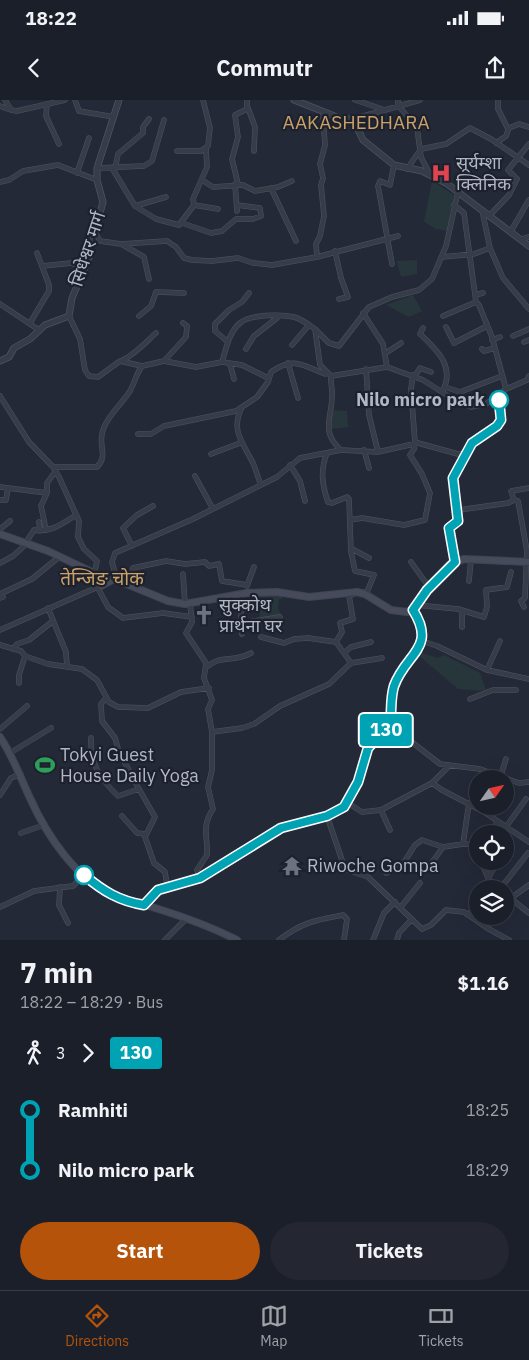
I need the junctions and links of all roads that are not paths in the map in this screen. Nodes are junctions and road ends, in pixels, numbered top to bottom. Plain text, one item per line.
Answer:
1 (5, 100) edge
2 (65, 100) edge
3 (76, 100) edge
4 (119, 100) edge
5 (203, 100) edge
6 (248, 100) edge
7 (294, 100) edge
8 (355, 100) edge
9 (420, 100) edge
10 (498, 100) edge
11 (305, 102) edge
12 (371, 102) edge
13 (398, 102) edge
14 (47, 104) junction
15 (0, 106) edge
16 (248, 108) junction
17 (11, 110) junction
18 (386, 110) junction
19 (325, 112) junction
20 (114, 117) junction
21 (149, 119) dead end
22 (164, 120) dead end
23 (354, 120) junction
24 (529, 127) edge
25 (508, 129) junction
26 (89, 138) dead end
27 (496, 143) junction
28 (59, 144) dead end
29 (529, 144) edge
30 (206, 148) junction
31 (421, 149) junction
32 (177, 151) dead end
33 (254, 151) dead end
34 (518, 157) junction
35 (394, 165) junction
36 (529, 165) edge
37 (97, 168) junction
38 (113, 168) junction
39 (407, 169) junction
40 (77, 173) junction
41 (430, 174) junction
42 (98, 180) junction
43 (202, 180) junction
44 (292, 181) dead end
45 (0, 182) edge
46 (237, 184) junction
47 (271, 188) junction
48 (458, 192) junction
49 (166, 196) dead end
50 (529, 200) edge
51 (194, 205) junction
52 (237, 205) junction
53 (454, 205) junction
54 (135, 206) junction
55 (218, 209) dead end
56 (482, 210) junction
57 (237, 212) dead end
58 (489, 216) junction
59 (182, 223) junction
60 (96, 226) junction
61 (511, 231) junction
62 (398, 236) dead end
63 (389, 237) junction
64 (529, 237) edge
65 (522, 239) junction
66 (296, 241) dead end
67 (121, 244) junction
68 (529, 246) edge
69 (490, 248) junction
70 (335, 252) junction
71 (37, 253) dead end
72 (469, 255) junction
73 (317, 257) junction
74 (442, 257) junction
75 (392, 264) dead end
76 (42, 266) junction
77 (84, 270) junction
78 (149, 279) dead end
79 (184, 293) dead end
80 (249, 293) dead end
81 (484, 293) dead end
82 (474, 295) junction
83 (339, 299) dead end
84 (476, 302) junction
85 (0, 304) edge
86 (529, 309) edge
87 (363, 313) junction
88 (70, 316) junction
89 (139, 316) dead end
90 (443, 316) dead end
91 (278, 317) junction
92 (183, 323) dead end
93 (30, 324) junction
94 (309, 325) junction
95 (487, 326) junction
96 (446, 327) dead end
97 (314, 328) junction
98 (423, 328) dead end
99 (529, 329) edge
100 (39, 330) junction
101 (156, 333) dead end
102 (513, 336) dead end
103 (500, 337) dead end
104 (492, 340) junction
105 (228, 342) junction
106 (401, 342) dead end
107 (292, 346) dead end
108 (495, 348) junction
109 (246, 349) dead end
110 (482, 349) dead end
111 (386, 353) junction
112 (123, 360) junction
113 (0, 361) edge
114 (164, 361) junction
115 (222, 362) junction
116 (288, 363) junction
117 (230, 364) junction
118 (142, 366) junction
119 (387, 367) junction
120 (366, 369) junction
121 (430, 372) dead end
122 (330, 374) junction
123 (414, 376) junction
124 (502, 376) junction
125 (529, 376) edge
126 (268, 378) junction
127 (234, 379) dead end
128 (444, 386) junction
129 (506, 389) junction
130 (442, 392) junction
131 (499, 393) junction
132 (0, 396) edge
133 (298, 398) dead end
134 (243, 407) junction
135 (138, 434) dead end
136 (240, 442) junction
137 (415, 443) junction
138 (341, 450) junction
139 (364, 450) junction
140 (378, 452) junction
141 (327, 453) junction
142 (465, 453) junction
143 (210, 454) dead end
144 (290, 465) junction
145 (52, 467) junction
146 (369, 468) dead end
147 (55, 472) junction
148 (195, 476) dead end
149 (261, 485) junction
150 (0, 488) edge
151 (8, 488) junction
152 (529, 488) edge
153 (47, 493) junction
154 (0, 500) edge
155 (514, 500) junction
156 (305, 501) dead end
157 (153, 506) dead end
158 (213, 509) junction
159 (459, 510) junction
160 (76, 515) junction
161 (350, 520) junction
162 (10, 521) dead end
163 (39, 522) dead end
164 (43, 531) junction
165 (0, 533) edge
166 (27, 543) junction
167 (132, 546) junction
168 (352, 549) junction
169 (59, 557) junction
170 (369, 558) dead end
171 (471, 559) junction
172 (411, 562) dead end
173 (455, 562) junction
174 (528, 562) edge
175 (0, 563) edge
176 (254, 568) dead end
177 (510, 572) dead end
178 (184, 574) dead end
179 (94, 576) junction
180 (113, 580) junction
181 (469, 582) dead end
182 (129, 585) junction
183 (247, 585) junction
184 (99, 587) junction
185 (429, 587) junction
186 (244, 593) junction
187 (357, 593) junction
188 (1, 596) edge
189 (187, 604) junction
190 (414, 607) junction
191 (524, 607) dead end
192 (48, 608) junction
193 (462, 610) junction
194 (280, 617) dead end
195 (192, 618) junction
196 (53, 621) junction
197 (241, 623) junction
198 (462, 626) dead end
199 (0, 630) edge
200 (242, 634) dead end
201 (261, 637) dead end
202 (422, 641) junction
203 (500, 641) dead end
204 (336, 642) junction
205 (371, 642) dead end
206 (0, 645) edge
207 (13, 649) junction
208 (251, 653) dead end
209 (344, 653) junction
210 (25, 656) junction
211 (382, 658) dead end
212 (351, 663) junction
213 (66, 667) junction
214 (206, 667) junction
215 (487, 670) junction
216 (529, 679) edge
217 (19, 682) dead end
218 (209, 688) junction
219 (516, 690) dead end
220 (106, 698) junction
221 (470, 699) dead end
222 (27, 706) dead end
223 (390, 725) junction
224 (51, 728) dead end
225 (0, 729) edge
226 (212, 732) junction
227 (0, 737) edge
228 (90, 738) dead end
229 (10, 753) junction
230 (506, 759) dead end
231 (448, 767) junction
232 (483, 770) edge
233 (503, 770) edge
234 (20, 774) junction
235 (514, 781) edge
236 (432, 783) junction
237 (528, 784) edge
238 (138, 789) junction
239 (0, 795) edge
240 (526, 799) dead end
241 (469, 803) joint
242 (348, 804) junction
243 (381, 810) junction
244 (488, 815) edge
245 (122, 816) dead end
246 (327, 816) junction
247 (497, 821) junction
248 (44, 824) junction
249 (496, 825) edge
250 (503, 825) edge
251 (507, 825) edge
252 (390, 830) dead end
253 (514, 832) edge
254 (21, 833) dead end
255 (145, 834) junction
256 (529, 842) edge
257 (462, 844) junction
258 (469, 844) edge
259 (443, 847) junction
260 (528, 853) dead end
261 (431, 864) dead end
262 (485, 870) edge
263 (493, 870) edge
264 (386, 873) dead end
265 (84, 875) junction
266 (200, 878) junction
267 (488, 878) joint
268 (506, 880) edge
269 (420, 883) dead end
270 (167, 885) junction
271 (529, 885) edge
272 (60, 887) junction
273 (514, 896) edge
274 (514, 900) edge
275 (395, 902) junction
276 (144, 905) junction
277 (0, 907) edge
278 (400, 908) junction
279 (529, 913) edge
280 (468, 914) joint
281 (186, 919) junction
282 (412, 919) junction
283 (68, 923) dead end
284 (165, 940) edge
285 (237, 940) edge
286 (279, 940) edge
287 (344, 940) edge
288 (373, 940) edge
289 (397, 940) edge
290 (509, 940) edge

1 - 17 street
2 - 14 street
3 - 20 street
4 - 20 street, सिधेश्वर मार्ग
5 - 30 street
6 - 16 street
7 - 11 street
8 - 12 street
9 - 13 street
10 - 25 street
11 - 19 street
12 - 18 street
13 - 18 street
13 - 31 street
14 - 17 street
14 - 28 street
15 - 17 street
16 - 33 street
16 - 46 street
18 - 23 street
19 - 23 street
19 - 73 street
20 - 37 street, सिधेश्वर मार्ग
21 - 38 street
22 - 38 street
23 - 35 street
24 - 25 street
25 - 27 street
26 - 40 street
27 - 31 street
27 - 34 street
29 - 34 street
30 - 32 street
30 - 43 street
31 - 39 street
31 - 41 street
34 - 36 street
34 - 58 street
35 - 39 street
35 - 63 street
37 - 38 street
37 - 42 street, सिधेश्वर मार्ग
38 - 54 street
39 - 41 street
40 - 42 street
40 - 45 street
41 - 48 street
42 - 60 street, सिधेश्वर मार्ग
43 - 46 street
43 - 51 street
44 - 47 street
46 - 47 street
46 - 52 street
47 - 66 street
48 - 53 street
48 - 56 street
49 - 54 street
50 - 61 street
51 - 55 street
51 - 59 street
52 - 57 street
52 - 59 street
53 - 72 street
53 - 74 street
54 - 59 street
56 - 58 street
56 - 69 street
58 - 61 street
60 - 67 street
60 - 77 street, सिधेश्वर मार्ग
61 - 65 street
62 - 63 street
63 - 70 street
63 - 75 street
64 - 65 street
65 - 68 street
67 - 73 street
67 - 78 street
69 - 72 street
69 - 86 street
70 - 73 street
70 - 83 street
71 - 76 street
72 - 74 street
72 - 82 street
74 - 87 street
76 - 77 street
76 - 93 street
77 - 88 street, सिधेश्वर मार्ग
79 - 89 street
80 - 105 street
81 - 82 street
82 - 84 street
84 - 90 street
84 - 95 street
85 - 93 street
87 - 97 street
87 - 111 street
88 - 100 street
88 - 112 street
91 - 94 street
91 - 105 street
91 - 109 street
92 - 114 street
93 - 100 street
94 - 97 street
94 - 107 street
95 - 96 street
95 - 104 street
97 - 122 street
98 - 128 street
99 - 102 street
100 - 113 street
101 - 112 street
103 - 104 street
104 - 108 street
105 - 115 street
106 - 111 street
108 - 110 street
108 - 124 street
111 - 119 street
112 - 118 street
114 - 115 street
114 - 118 street
115 - 117 street
116 - 122 street
116 - 126 street
116 - 133 street
117 - 126 street
117 - 127 street
118 - 145 street
119 - 120 street
119 - 123 street
120 - 122 street
120 - 140 street
121 - 123 street
122 - 138 street
123 - 130 street
123 - 137 street
124 - 128 street
124 - 129 street
125 - 129 street
126 - 134 street
128 - 130 street
129 - 131 street
130 - 131 street
131 - 142 street
132 - 145 street
134 - 135 street
134 - 136 street
136 - 143 street
136 - 149 street
137 - 140 street
137 - 142 street
137 - 161 street
138 - 139 street
138 - 141 street
139 - 140 street
139 - 146 street
141 - 144 street
141 - 161 street
142 - 159 street
144 - 149 street
144 - 156 street
145 - 147 street
147 - 153 street
147 - 160 street
148 - 158 street
149 - 158 street
150 - 151 street
151 - 153 street
151 - 154 street
152 - 155 street
153 - 164 street
155 - 159 street
155 - 174 street
157 - 167 street
158 - 167 street
159 - 173 street
160 - 164 street
160 - 179 street
161 - 168 street
162 - 165 street
163 - 164 street
164 - 166 street
165 - 166 main road
166 - 169 main road
166 - 175 street
167 - 180 street
168 - 170 street
168 - 187 street
169 - 179 main road
169 - 188 street
171 - 173 main road
171 - 174 main road
171 - 181 street
172 - 185 street
173 - 185 main road
174 - 191 street
176 - 183 street
177 - 193 street
178 - 189 street
179 - 180 main road
179 - 184 main road
180 - 182 main road
180 - 184 main road
182 - 183 street
182 - 189 main road
183 - 186 street
184 - 192 street
184 - 195 street
185 - 190 main road
186 - 187 main road
186 - 189 main road
186 - 197 street
187 - 190 main road
187 - 204 street
189 - 195 street
190 - 193 street
190 - 202 street
192 - 196 street
192 - 199 street
193 - 198 street
194 - 197 street
195 - 214 street
196 - 207 street
196 - 213 street
197 - 200 street
201 - 204 street
202 - 215 street
202 - 223 street
203 - 215 street
204 - 209 street
205 - 209 street
206 - 207 street
207 - 210 street
208 - 214 street
209 - 212 street
210 - 213 street
210 - 217 street
211 - 212 street
212 - 226 street
213 - 220 street
214 - 218 street
215 - 216 street
218 - 220 street
218 - 226 street
219 - 221 street
220 - 238 street
222 - 225 street
223 - 231 street
223 - 242 street
224 - 229 street
226 - 266 street
227 - 229 main road
228 - 238 street
229 - 234 main road
230 - 233 street
231 - 232 street
231 - 236 street
234 - 239 street
234 - 248 main road
235 - 237 street
236 - 241 street
236 - 243 street
238 - 255 street
240 - 251 street
241 - 257 street
242 - 243 street
242 - 246 street
243 - 252 street
244 - 247 street
245 - 255 street
246 - 266 street
246 - 275 street
247 - 249 street
247 - 250 street
248 - 254 street
248 - 265 main road
253 - 256 street
255 - 270 street
257 - 258 street
257 - 259 street
259 - 261 street
259 - 264 street
260 - 268 street
262 - 267 street
263 - 267 street
265 - 272 street
265 - 276 main road
266 - 270 street
269 - 278 street
270 - 276 street
271 - 273 street
272 - 277 street
272 - 283 street
274 - 279 street
275 - 278 street
275 - 288 street
276 - 281 main road
278 - 282 street
280 - 282 street
280 - 290 street
281 - 284 street
281 - 285 main road
282 - 289 street
286 - 287 street

